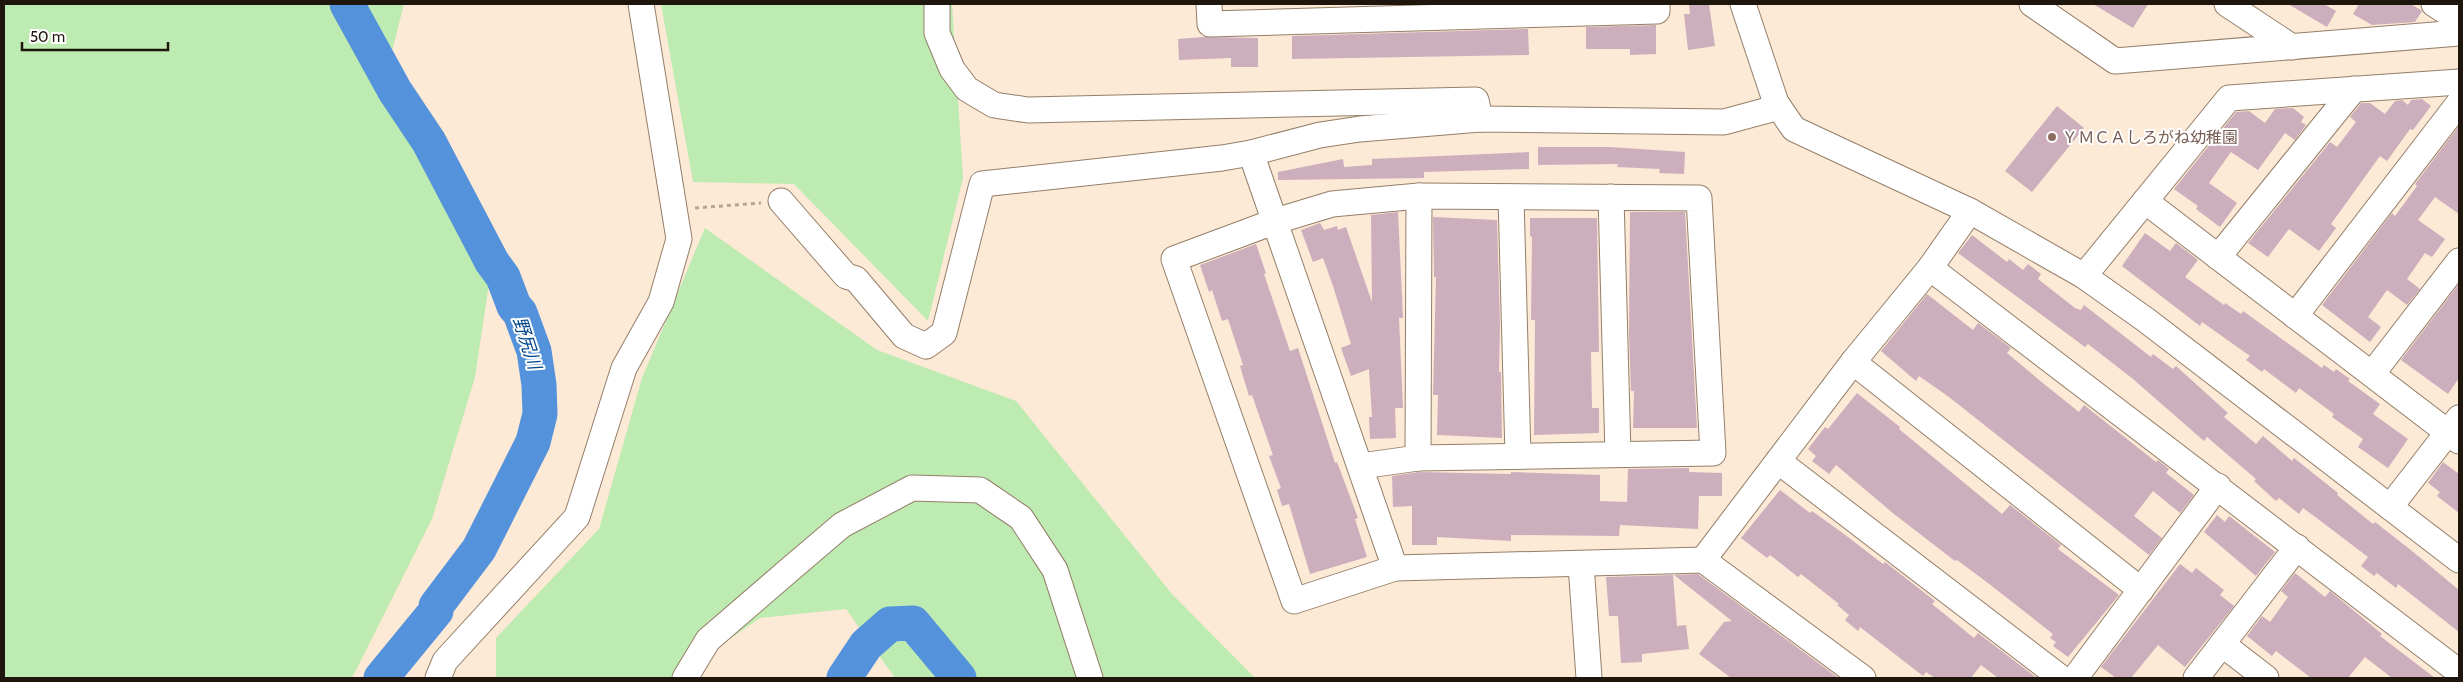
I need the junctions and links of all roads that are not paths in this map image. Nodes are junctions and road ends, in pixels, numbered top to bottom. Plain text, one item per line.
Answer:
1 (641, 4) edge
2 (936, 4) edge
3 (1209, 4) edge
4 (1656, 4) edge
5 (1743, 4) edge
6 (2032, 4) edge
7 (2227, 4) edge
8 (2434, 4) edge
9 (2459, 20) edge
10 (2459, 34) edge
11 (2292, 47) junction
12 (2459, 82) edge
13 (2354, 89) junction
14 (2459, 103) edge
15 (1779, 107) junction
16 (1480, 119) junction
17 (1251, 153) junction
18 (1419, 196) junction
19 (1511, 197) junction
20 (1611, 197) junction
21 (781, 201) road end
22 (2145, 201) junction
23 (1970, 211) junction
24 (1276, 221) junction
25 (2218, 257) junction
26 (2459, 261) edge
27 (1930, 268) junction
28 (2084, 276) junction
29 (2295, 316) junction
30 (1853, 362) junction
31 (2372, 374) junction
32 (2456, 431) edge
33 (1618, 454) junction
34 (1518, 456) junction
35 (1418, 458) junction
36 (1778, 460) junction
37 (1361, 466) junction
38 (2218, 486) junction
39 (2390, 507) junction
40 (2296, 547) junction
41 (1703, 560) junction
42 (2459, 560) edge
43 (1581, 564) junction
44 (1395, 568) junction
45 (2141, 590) junction
46 (2222, 644) junction
47 (2459, 672) edge
48 (438, 678) edge
49 (685, 678) edge
50 (1090, 678) edge
51 (1589, 678) edge
52 (1863, 678) edge
53 (2060, 678) edge
54 (2076, 678) edge
55 (2196, 678) edge
56 (2266, 678) edge

1 - 48 street
2 - 16 street
3 - 4 street
5 - 15 street
6 - 11 street
7 - 11 street
8 - 9 street
10 - 11 street
12 - 13 street
13 - 22 street
13 - 25 street
14 - 29 street
15 - 16 street
15 - 23 street
16 - 17 street
17 - 21 street
17 - 24 street
18 - 19 street
18 - 24 street
18 - 35 street
19 - 20 street
19 - 34 street
20 - 33 street
20 - 33 street
22 - 25 street
22 - 28 street
23 - 27 street
23 - 28 street
24 - 37 street
24 - 44 street
25 - 29 street
26 - 31 street
27 - 30 street
27 - 38 street
28 - 39 street
29 - 31 street
30 - 36 street
30 - 45 street
31 - 32 street
32 - 39 street
33 - 34 street
34 - 35 street
35 - 37 street
36 - 41 street
36 - 53 street
37 - 44 street
38 - 40 street
38 - 45 street
39 - 42 street
40 - 46 street
40 - 47 street
41 - 43 street
41 - 52 street
43 - 44 street
43 - 51 street
45 - 54 street
46 - 55 street
46 - 56 street
49 - 50 street

